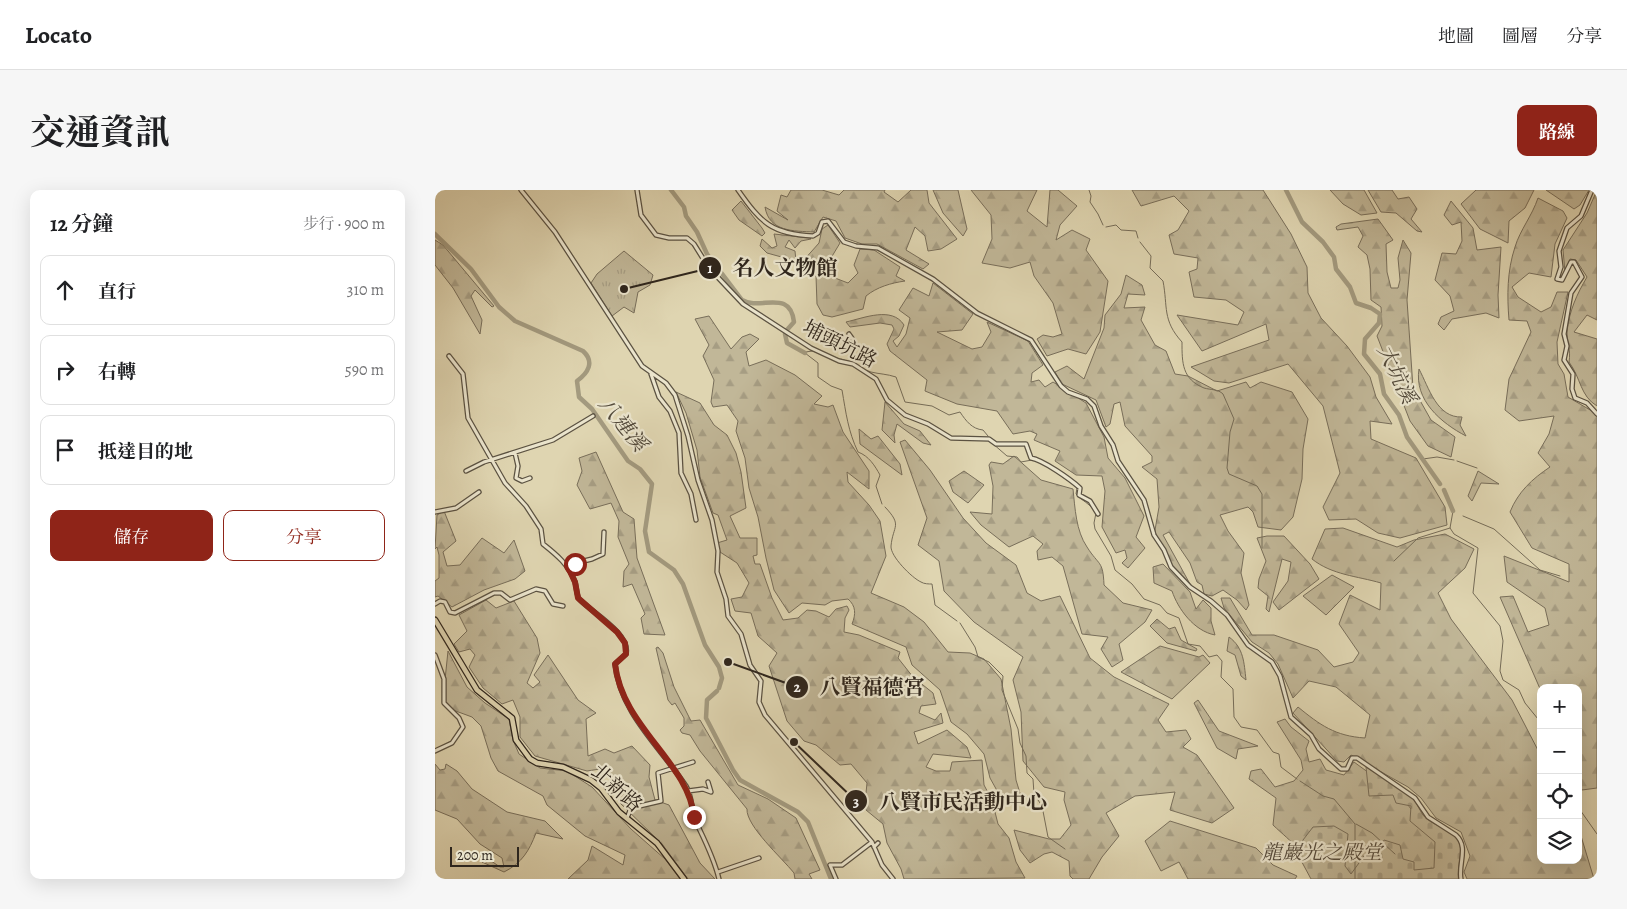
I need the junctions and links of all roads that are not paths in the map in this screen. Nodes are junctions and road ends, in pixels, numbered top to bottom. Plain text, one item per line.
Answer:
1 (521, 190) edge
2 (637, 190) edge
3 (738, 190) edge
4 (1592, 190) edge
5 (849, 334) dead end
6 (854, 341) dead end
7 (449, 356) dead end
8 (651, 373) junction
9 (1597, 414) edge
10 (593, 416) dead end
11 (515, 453) junction
12 (491, 460) junction
13 (466, 471) dead end
14 (530, 478) dead end
15 (479, 492) dead end
16 (435, 512) edge
17 (1098, 514) dead end
18 (696, 520) dead end
19 (604, 532) dead end
20 (567, 565) junction
21 (435, 604) edge
22 (563, 606) dead end
23 (435, 620) edge
24 (436, 629) edge
25 (435, 655) edge
26 (435, 751) edge
27 (693, 762) dead end
28 (672, 769) junction
29 (708, 782) dead end
30 (688, 791) junction
31 (627, 819) junction
32 (872, 842) junction
33 (878, 843) dead end
34 (875, 847) junction
35 (759, 858) dead end
36 (718, 872) junction
37 (684, 879) edge
38 (719, 879) edge
39 (835, 879) edge
40 (893, 879) edge
41 (1461, 879) edge

1 - 8 street
2 - 17 street, 埔頭坑路
3 - 41 street
4 - 9 street
5 - 6 street
7 - 12 street
8 - 18 street
8 - 32 street
10 - 11 street
11 - 12 street
11 - 14 street
12 - 13 street
12 - 20 street
15 - 16 street
19 - 20 street
20 - 28 street
21 - 22 street
23 - 24 main road, 北新路
24 - 31 main road, 北新路
25 - 26 street
27 - 28 street
28 - 30 street
28 - 31 street
29 - 30 street
30 - 36 street
31 - 37 main road, 北新路
32 - 34 street
32 - 39 street
33 - 34 street
34 - 40 street
35 - 36 street
36 - 38 street

